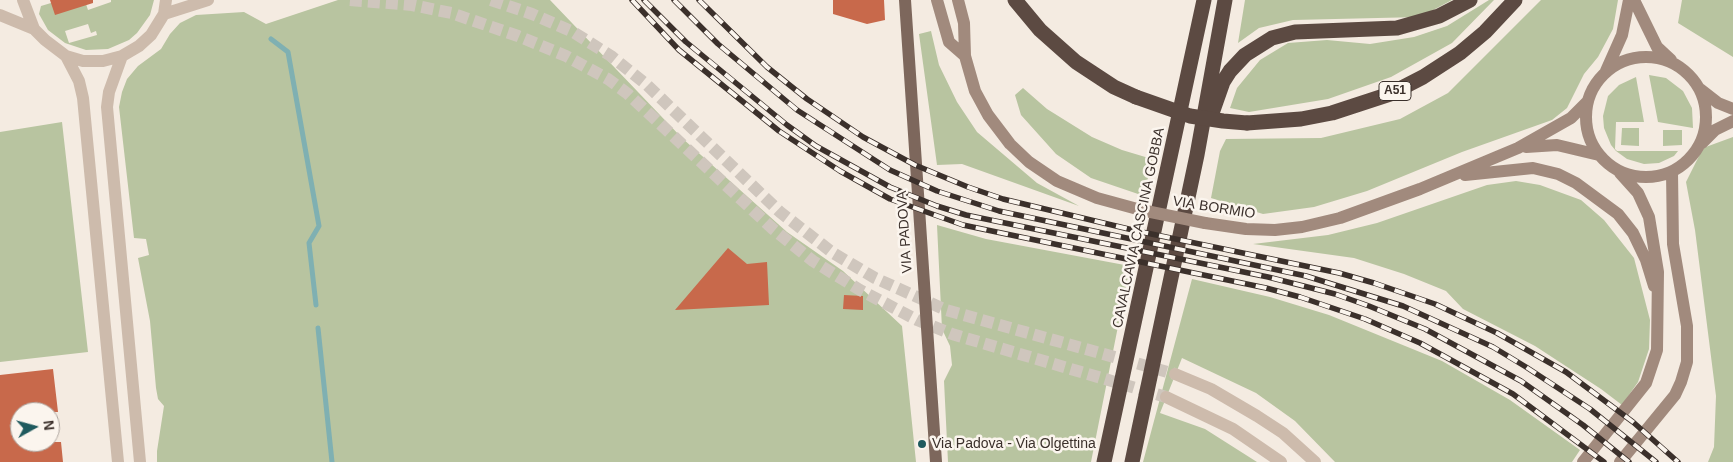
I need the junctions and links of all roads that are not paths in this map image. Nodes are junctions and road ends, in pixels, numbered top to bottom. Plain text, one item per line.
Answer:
1 (23, 0) edge
2 (166, 0) edge
3 (208, 0) edge
4 (905, 0) edge
5 (937, 0) edge
6 (958, 0) edge
7 (1015, 0) edge
8 (1204, 0) edge
9 (1225, 0) edge
10 (1470, 0) edge
11 (1515, 0) edge
12 (1628, 0) edge
13 (1634, 0) edge
14 (164, 14) junction
15 (0, 15) edge
16 (34, 29) junction
17 (66, 56) junction
18 (122, 56) junction
19 (965, 56) junction
20 (1674, 64) junction
21 (1606, 72) junction
22 (1700, 89) junction
23 (1588, 101) junction
24 (1733, 109) edge
25 (1733, 121) edge
26 (1700, 144) junction
27 (1518, 148) junction
28 (1197, 155) junction
29 (1599, 155) junction
30 (1618, 171) junction
31 (1672, 172) junction
32 (1450, 177) junction
33 (1659, 316) junction
34 (1175, 374) tunnel mouth
35 (1166, 397) tunnel mouth
36 (118, 462) edge
37 (140, 462) edge
38 (936, 462) edge
39 (1104, 462) edge
40 (1132, 462) edge
41 (1281, 462) edge
42 (1315, 462) edge
43 (1583, 462) edge
44 (1620, 462) edge

1 - 16 street
2 - 14 street
3 - 14 street
4 - 38 main road, VIA PADOVA
5 - 19 main road, VIA BORMIO
6 - 19 main road, VIA BORMIO
7 - 11 highway, A51, bridge
8 - 39 highway, CAVALCAVIA CASCINA GOBBA
9 - 28 highway
10 - 28 highway
12 - 21 main road
13 - 20 main road
14 - 18 street
15 - 16 street
16 - 17 street
17 - 18 street
17 - 36 street
18 - 37 street
19 - 32 main road, VIA BORMIO, bridge
20 - 21 main road
20 - 22 main road
21 - 23 main road
22 - 24 main road
22 - 26 main road
23 - 27 main road, VIA BORMIO
23 - 29 main road
25 - 26 main road
26 - 31 main road
27 - 29 main road, VIA BORMIO
27 - 32 main road, VIA BORMIO
28 - 40 highway
29 - 30 main road
30 - 31 main road
30 - 33 main road
31 - 44 main road
32 - 33 main road
33 - 43 main road
34 - 42 street
35 - 41 street

